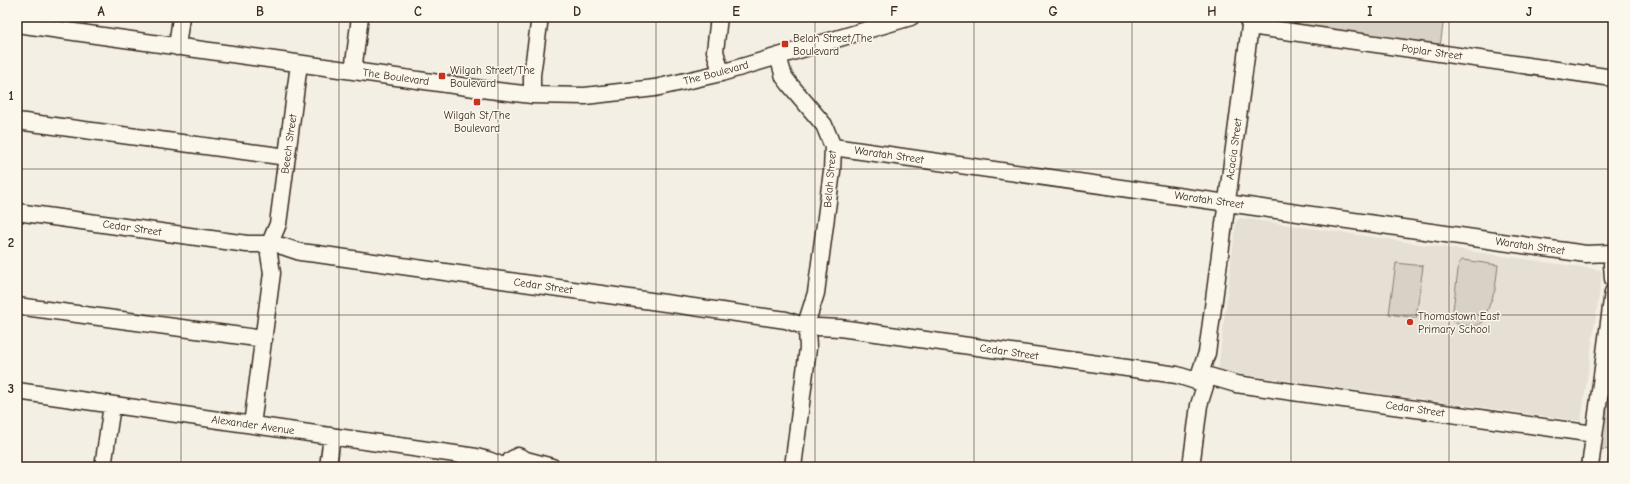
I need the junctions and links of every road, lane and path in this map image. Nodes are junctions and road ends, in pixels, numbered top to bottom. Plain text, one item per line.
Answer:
1 (181, 17) edge
2 (360, 17) edge
3 (540, 17) edge
4 (719, 17) edge
5 (906, 18) edge
6 (1249, 22) edge
7 (17, 24) edge
8 (177, 46) junction
9 (778, 56) junction
10 (300, 64) junction
11 (353, 71) junction
12 (721, 73) junction
13 (1613, 78) edge
14 (532, 95) junction
15 (17, 121) edge
16 (833, 147) junction
17 (287, 157) junction
18 (1226, 203) junction
19 (17, 212) edge
20 (275, 249) junction
21 (1612, 262) edge
22 (1613, 292) edge
23 (17, 306) edge
24 (812, 324) junction
25 (264, 339) junction
26 (1203, 379) junction
27 (17, 392) edge
28 (112, 405) junction
29 (252, 425) junction
30 (1594, 434) junction
31 (332, 436) junction
32 (516, 464) edge
33 (103, 467) edge
34 (328, 467) edge
35 (552, 467) edge
36 (793, 467) edge
37 (1191, 467) edge
38 (1590, 467) edge

1 - 8 street
2 - 11 street
3 - 14 street
4 - 12 street
5 - 9 street, The Boulevard
6 - 13 street, Poplar Street
6 - 18 street, Acacia Street
7 - 8 street, The Boulevard
8 - 10 street, The Boulevard
9 - 12 street, The Boulevard
9 - 16 street, Belah Street
10 - 11 street, The Boulevard
10 - 17 street, Beech Street
11 - 14 street, The Boulevard
12 - 14 street, The Boulevard
15 - 17 street
16 - 18 street, Waratah Street
16 - 24 street, Belah Street
17 - 20 street, Beech Street
18 - 21 street, Waratah Street
18 - 26 street, Acacia Street
19 - 20 street, Cedar Street
20 - 24 street, Cedar Street
20 - 25 street, Beech Street
22 - 30 street
23 - 25 street
24 - 26 street, Cedar Street
24 - 36 street, Belah Street
25 - 29 street, Beech Street
26 - 30 street, Cedar Street
26 - 37 street, Acacia Street
27 - 28 street, Alexander Avenue
28 - 29 street, Alexander Avenue
28 - 33 street
29 - 31 street, Alexander Avenue
30 - 38 street
31 - 32 street, Alexander Avenue
31 - 34 street
32 - 35 street, Alexander Avenue

